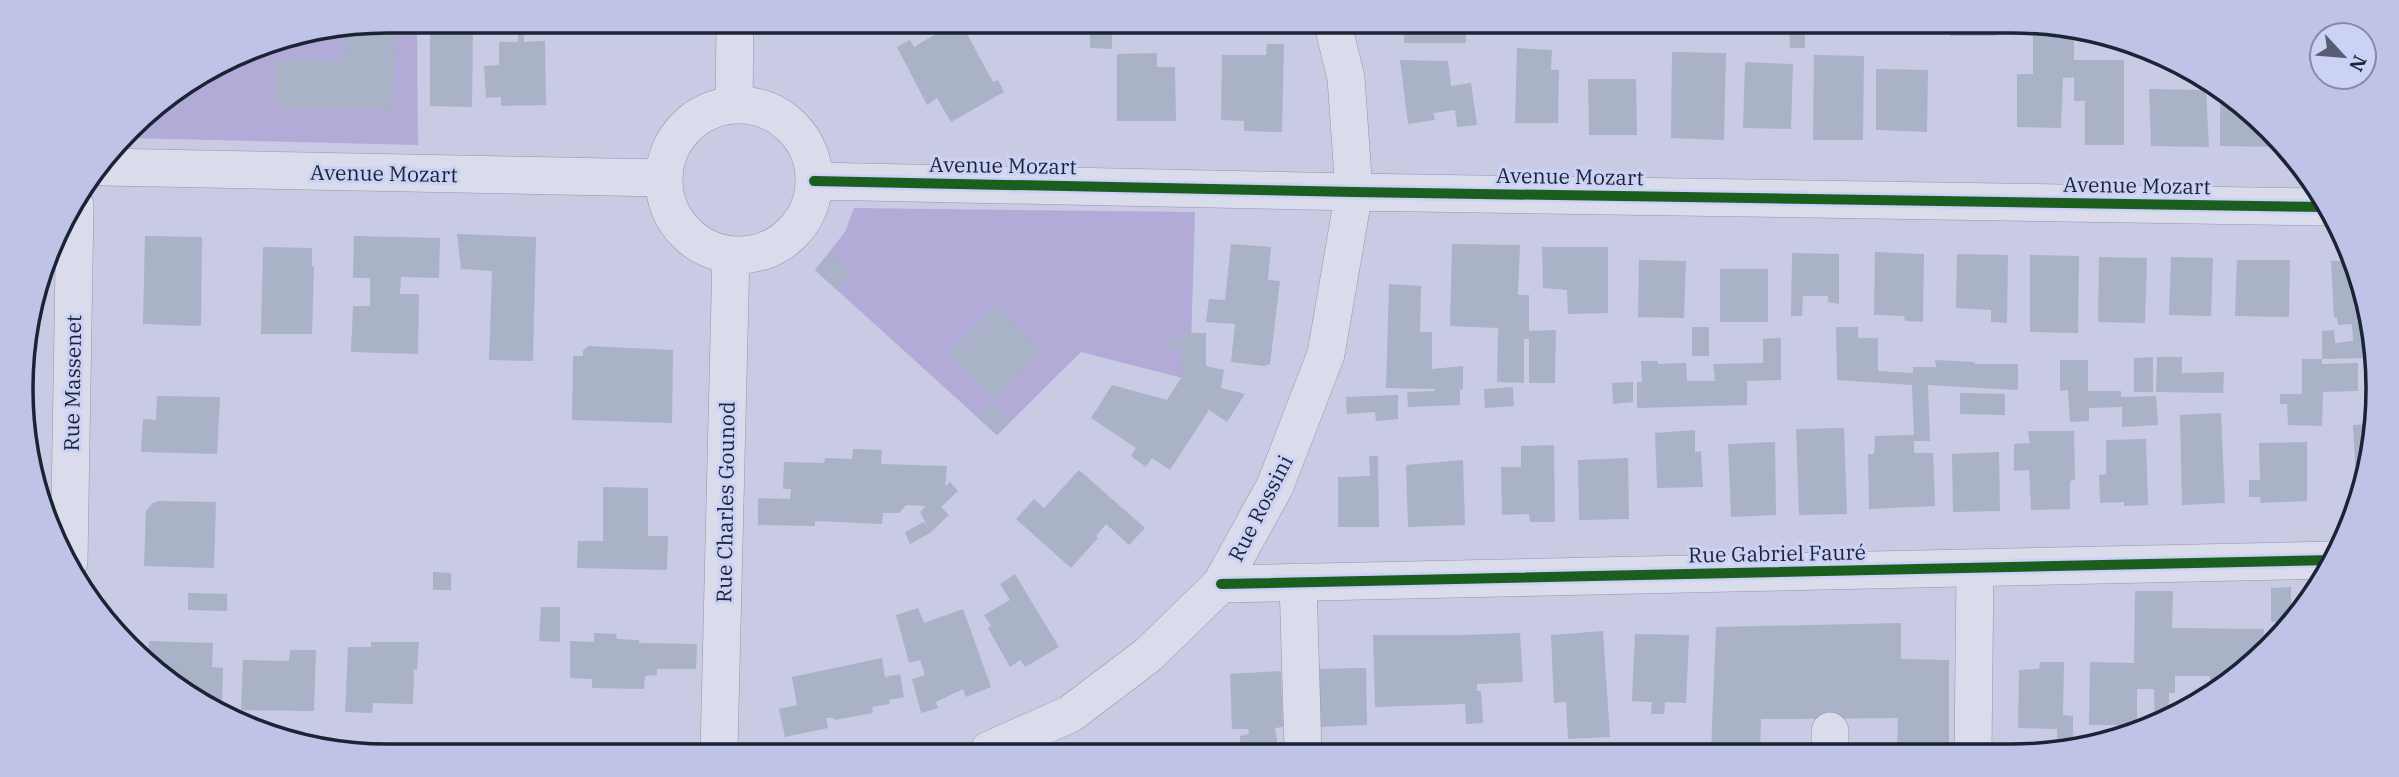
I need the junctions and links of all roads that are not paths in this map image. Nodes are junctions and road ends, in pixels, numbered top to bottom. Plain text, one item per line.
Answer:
1 (735, 33) edge
2 (1335, 33) edge
3 (734, 105) junction
4 (111, 167) edge
5 (664, 178) junction
6 (814, 181) junction
7 (1354, 192) junction
8 (2316, 207) edge
9 (75, 222) edge
10 (731, 255) junction
11 (69, 544) edge
12 (2321, 560) edge
13 (1975, 568) junction
14 (1298, 582) junction
15 (1221, 584) junction
16 (719, 744) edge
17 (1002, 744) edge
18 (1303, 744) edge
19 (1973, 744) edge

1 - 3 street
2 - 7 street, Rue Rossini
3 - 5 street
3 - 6 street
4 - 5 street, Avenue Mozart
5 - 10 street
6 - 7 street, Avenue Mozart
6 - 10 street
7 - 8 street, Avenue Mozart
7 - 15 street, Rue Rossini
9 - 11 street, Rue Massenet
10 - 16 street, Rue Charles Gounod
12 - 13 street, Rue Gabriel Fauré
13 - 14 street, Rue Gabriel Fauré
13 - 19 street
14 - 15 street, Rue Gabriel Fauré
14 - 18 street
15 - 17 street, Rue Rossini

